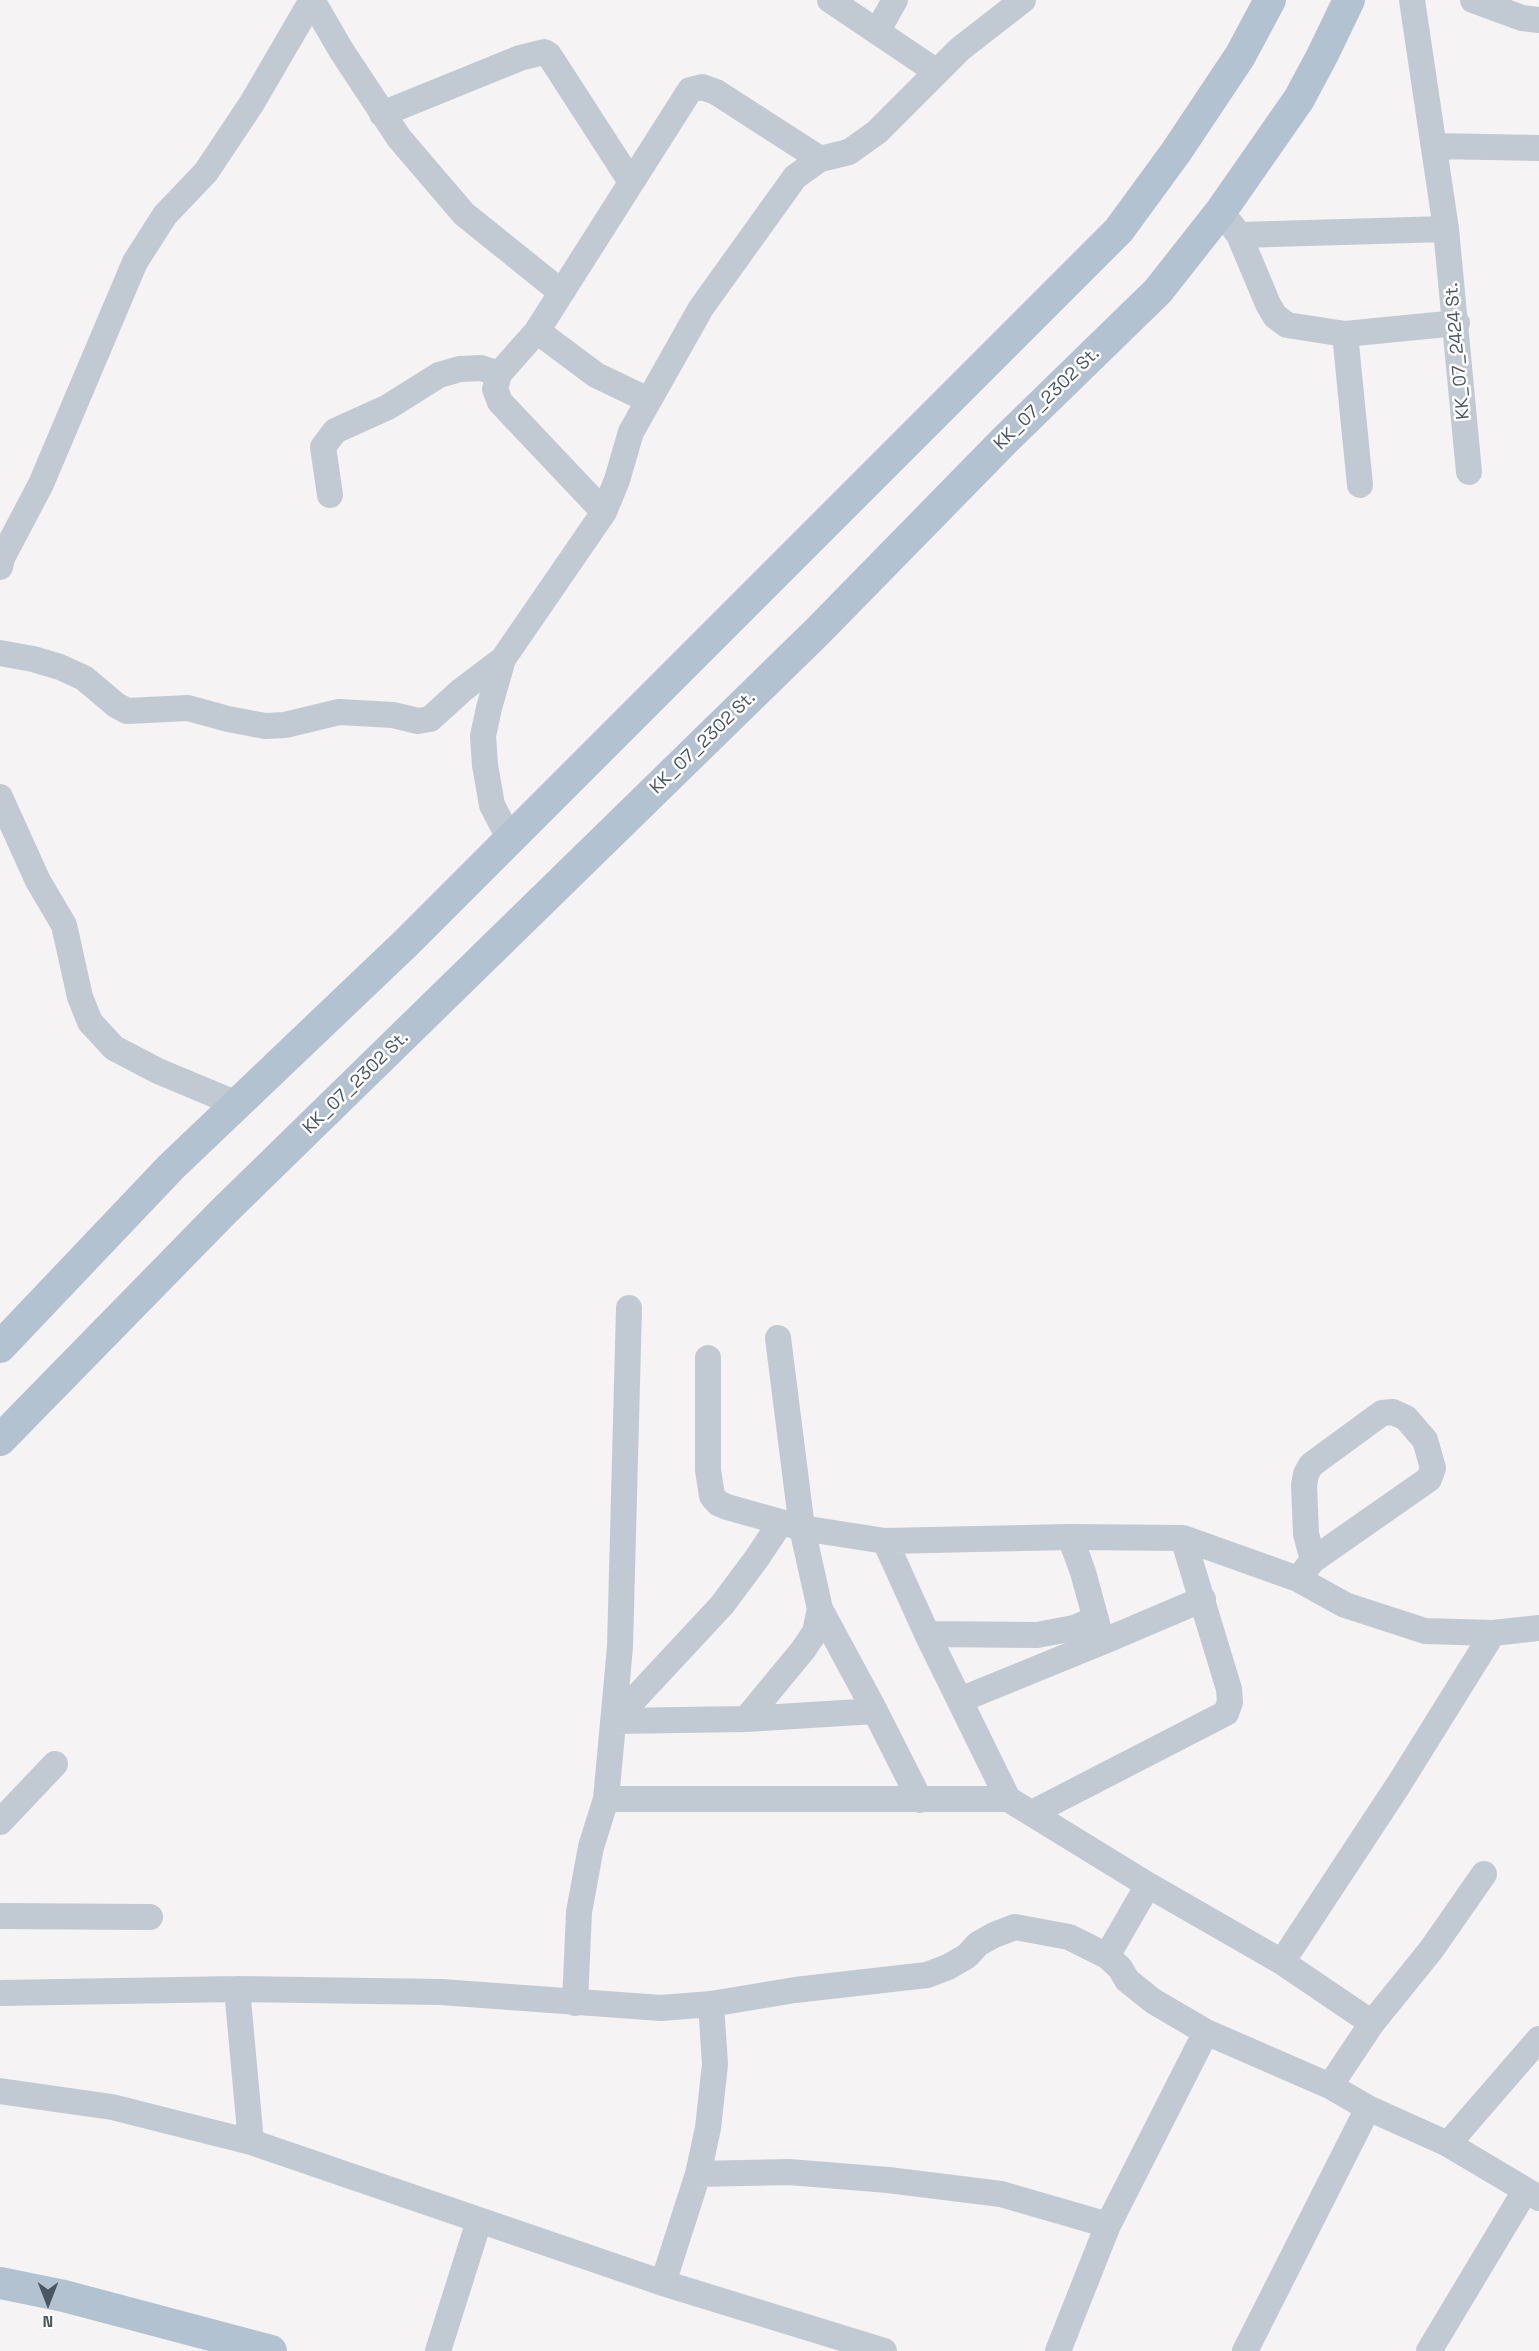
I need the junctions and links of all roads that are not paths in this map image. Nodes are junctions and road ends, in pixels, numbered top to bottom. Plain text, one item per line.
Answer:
1 (312, 0) edge
2 (830, 0) edge
3 (895, 0) edge
4 (1023, 0) edge
5 (1270, 0) edge
6 (1348, 0) edge
7 (1412, 0) edge
8 (1473, 0) edge
9 (1539, 20) edge
10 (878, 32) junction
11 (937, 72) junction
12 (382, 114) junction
13 (1434, 146) junction
14 (1539, 148) edge
15 (820, 159) junction
16 (631, 182) junction
17 (1230, 223) junction
18 (1446, 230) junction
19 (561, 292) junction
20 (1457, 323) junction
21 (537, 331) junction
22 (1345, 334) junction
23 (499, 374) junction
24 (648, 400) junction
25 (1469, 472) dead end
26 (1360, 485) dead end
27 (330, 495) dead end
28 (603, 512) junction
29 (0, 567) edge
30 (0, 653) edge
31 (503, 659) junction
32 (0, 797) edge
33 (509, 838) junction
34 (237, 1104) junction
35 (629, 1308) dead end
36 (778, 1338) dead end
37 (0, 1347) edge
38 (708, 1358) dead end
39 (0, 1440) edge
40 (791, 1525) junction
41 (1070, 1537) junction
42 (1183, 1538) junction
43 (885, 1541) junction
44 (1305, 1569) junction
45 (1203, 1599) junction
46 (820, 1609) junction
47 (1539, 1628) edge
48 (1099, 1630) junction
49 (1493, 1633) junction
50 (927, 1634) junction
51 (960, 1700) junction
52 (875, 1711) junction
53 (746, 1719) junction
54 (614, 1721) junction
55 (55, 1764) dead end
56 (606, 1799) junction
57 (1008, 1799) junction
58 (920, 1800) junction
59 (1032, 1813) junction
60 (0, 1822) edge
61 (1484, 1874) dead end
62 (1148, 1885) junction
63 (0, 1916) edge
64 (150, 1917) dead end
65 (1107, 1956) junction
66 (1282, 1962) junction
67 (237, 1989) junction
68 (0, 1994) edge
69 (575, 2003) junction
70 (711, 2004) junction
71 (1372, 2023) junction
72 (1206, 2032) junction
73 (1539, 2039) edge
74 (1330, 2086) junction
75 (0, 2091) edge
76 (1368, 2108) junction
77 (251, 2142) junction
78 (1448, 2144) junction
79 (698, 2174) junction
80 (1532, 2194) edge
81 (479, 2221) junction
82 (1108, 2225) junction
83 (0, 2283) edge
84 (663, 2283) junction
85 (271, 2351) edge
86 (438, 2351) edge
87 (884, 2351) edge
88 (1058, 2351) edge
89 (1245, 2351) edge
90 (1429, 2351) edge

1 - 12 street
1 - 29 street
2 - 10 street
3 - 10 street
4 - 11 street
5 - 33 main road
6 - 17 main road, KK_07_2302 St.
7 - 13 street, KK_07_2424 St.
8 - 9 street
10 - 11 street
11 - 15 street
12 - 16 street
12 - 19 street
13 - 14 street
13 - 18 street, KK_07_2424 St.
15 - 16 street
15 - 24 street
16 - 19 street
17 - 18 street
17 - 22 street
17 - 39 main road, KK_07_2302 St.
18 - 20 street, KK_07_2424 St.
19 - 21 street
20 - 22 street
20 - 25 street, KK_07_2424 St.
21 - 23 street
21 - 24 street
22 - 26 street
23 - 27 street
23 - 28 street
24 - 28 street
28 - 31 street
30 - 31 street
31 - 33 street
32 - 34 street
33 - 34 main road
34 - 37 main road
35 - 54 street
36 - 40 street
38 - 40 street
40 - 43 street
40 - 46 street
40 - 54 street
41 - 42 street
41 - 43 street
41 - 48 street
42 - 44 street
42 - 45 street
43 - 50 street
44 - 44 street
44 - 49 street
45 - 48 street
45 - 59 street
46 - 52 street
46 - 53 street
47 - 49 street
48 - 50 street
48 - 51 street
49 - 66 street
50 - 51 street
51 - 57 street
52 - 53 street
52 - 58 street
53 - 54 street
54 - 56 street
55 - 60 street
56 - 58 street
56 - 69 street
57 - 58 street
57 - 59 street
59 - 62 street
61 - 71 street
62 - 65 street
62 - 66 street
63 - 64 street
65 - 70 street
65 - 72 street
66 - 71 street
67 - 68 street
67 - 69 street
67 - 77 street
69 - 70 street
70 - 79 street
71 - 74 street
72 - 74 street
72 - 82 street
73 - 78 street
74 - 76 street
75 - 77 street
76 - 78 street
76 - 89 street
77 - 81 street
78 - 80 street
79 - 82 street
79 - 84 street
80 - 90 street
81 - 84 street
81 - 86 street
82 - 88 street
83 - 85 main road
84 - 87 street

